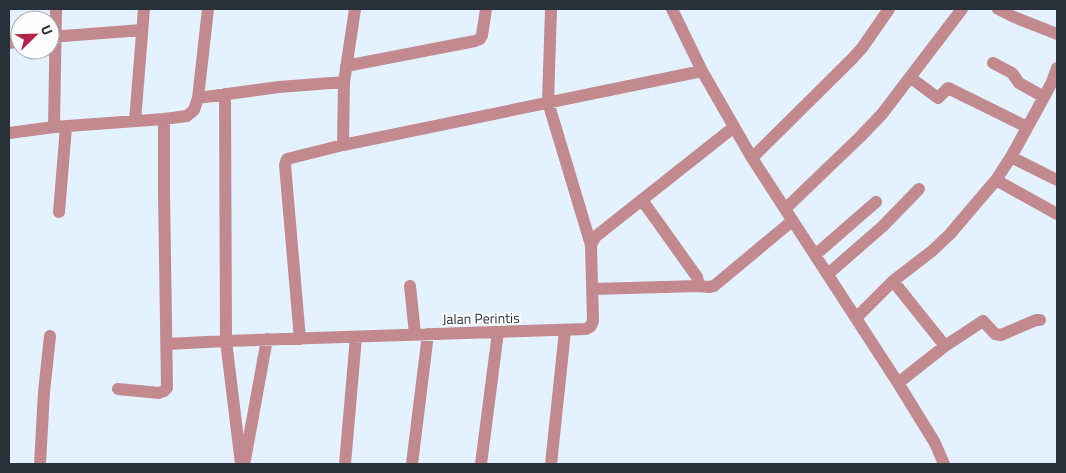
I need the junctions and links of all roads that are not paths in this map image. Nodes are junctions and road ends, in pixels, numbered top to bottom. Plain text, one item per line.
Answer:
1 (144, 9) edge
2 (208, 9) edge
3 (355, 9) edge
4 (486, 9) edge
5 (551, 9) edge
6 (672, 9) edge
7 (889, 9) edge
8 (962, 9) edge
9 (998, 9) edge
10 (142, 30) junction
11 (1057, 34) edge
12 (60, 36) edge
13 (55, 60) edge
14 (993, 63) dead end
15 (346, 66) junction
16 (1057, 68) edge
17 (702, 70) junction
18 (910, 78) junction
19 (344, 82) junction
20 (225, 94) junction
21 (1044, 96) junction
22 (198, 98) junction
23 (548, 102) junction
24 (164, 119) junction
25 (135, 121) junction
26 (60, 127) junction
27 (734, 127) junction
28 (1027, 127) junction
29 (9, 133) edge
30 (343, 145) junction
31 (752, 158) junction
32 (1011, 158) junction
33 (996, 180) junction
34 (1057, 180) edge
35 (919, 189) dead end
36 (642, 200) junction
37 (876, 202) dead end
38 (785, 209) junction
39 (60, 212) dead end
40 (1057, 214) edge
41 (792, 221) junction
42 (591, 245) junction
43 (815, 255) junction
44 (828, 274) junction
45 (894, 282) junction
46 (410, 286) dead end
47 (700, 286) junction
48 (593, 288) junction
49 (856, 317) junction
50 (1040, 320) dead end
51 (565, 331) junction
52 (498, 332) junction
53 (422, 334) junction
54 (50, 336) dead end
55 (356, 337) junction
56 (267, 339) junction
57 (300, 339) junction
58 (226, 341) junction
59 (167, 344) junction
60 (945, 346) junction
61 (898, 383) junction
62 (118, 389) dead end
63 (40, 464) edge
64 (243, 464) edge
65 (345, 464) edge
66 (412, 464) edge
67 (481, 464) edge
68 (551, 464) edge
69 (944, 464) edge

1 - 10 street
2 - 22 street
3 - 15 street
4 - 15 street
5 - 23 street, Jalan Perintis
6 - 17 street
7 - 31 street
8 - 18 street
9 - 11 street
10 - 12 street
10 - 25 street
13 - 26 street
14 - 21 street
15 - 19 street
16 - 21 street
17 - 23 street
17 - 27 street
18 - 28 street
18 - 38 street
19 - 20 street
19 - 30 street
20 - 22 street
20 - 58 street
21 - 28 street
22 - 24 street
23 - 30 street
23 - 42 street, Jalan Perintis
24 - 25 street
24 - 59 street
25 - 26 street
26 - 29 street
26 - 39 street
27 - 31 street
27 - 36 street
28 - 32 street
30 - 57 street
31 - 38 street
32 - 33 street
32 - 34 street
33 - 40 street
33 - 45 street
35 - 44 street
36 - 42 street
36 - 47 street
37 - 43 street
38 - 41 street
41 - 43 street
41 - 47 street
42 - 48 street, Jalan Perintis
43 - 44 street
44 - 49 street
45 - 49 street
45 - 60 street
46 - 53 street
47 - 48 street
48 - 51 street, Jalan Perintis
49 - 61 street
50 - 60 street
51 - 52 street, Jalan Perintis
51 - 68 street
52 - 53 street, Jalan Perintis
52 - 67 street
53 - 55 street, Jalan Perintis
53 - 66 street
54 - 63 street
55 - 57 street, Jalan Perintis
55 - 65 street
56 - 57 street, Jalan Perintis
56 - 58 street, Jalan Perintis
56 - 64 street
58 - 59 street, Jalan Perintis
58 - 64 street
59 - 62 street
60 - 61 street
61 - 69 street

